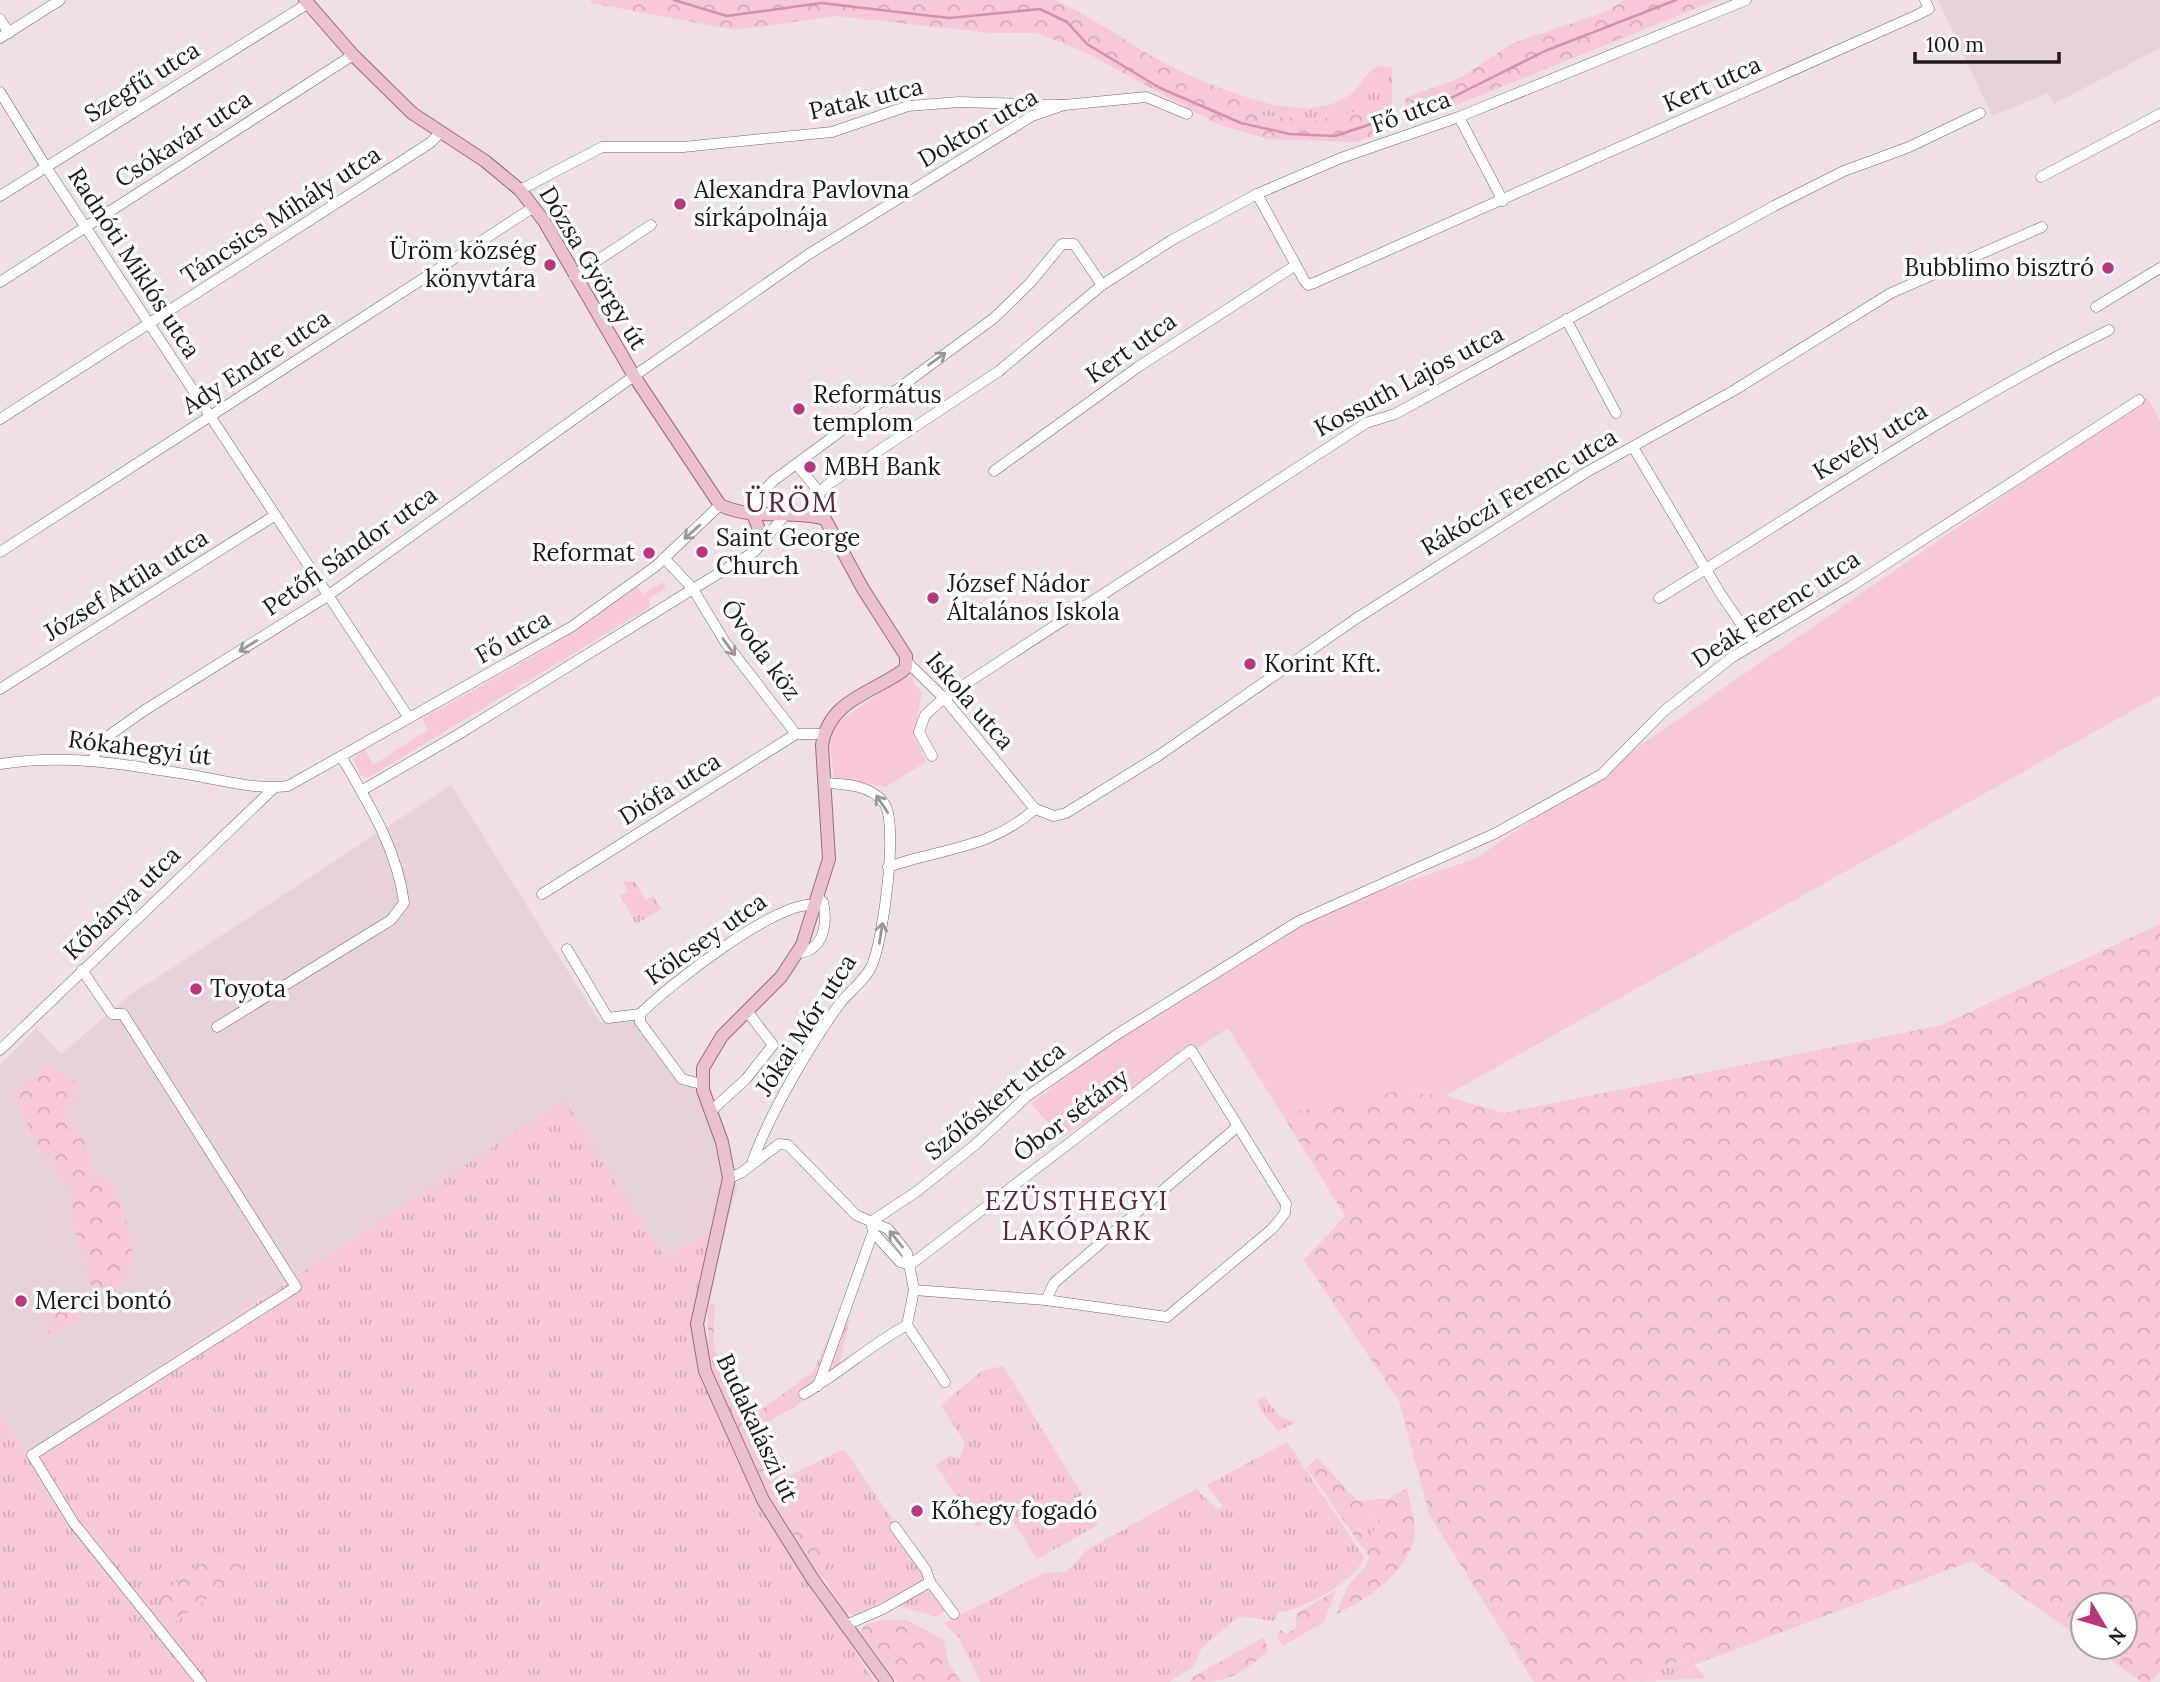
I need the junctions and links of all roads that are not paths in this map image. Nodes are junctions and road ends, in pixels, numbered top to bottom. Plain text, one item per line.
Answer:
1 (60, 0) edge
2 (1746, 0) edge
3 (1925, 0) edge
4 (306, 2) edge
5 (0, 19) edge
6 (4, 36) edge
7 (353, 55) junction
8 (0, 92) edge
9 (1064, 104) junction
10 (1980, 113) dead end
11 (1187, 114) dead end
12 (2160, 114) edge
13 (1460, 117) junction
14 (440, 133) junction
15 (46, 167) junction
16 (2041, 177) dead end
17 (520, 190) junction
18 (1257, 194) junction
19 (0, 196) edge
20 (1503, 201) junction
21 (534, 207) junction
22 (652, 225) dead end
23 (87, 226) junction
24 (2042, 227) dead end
25 (1296, 265) junction
26 (2160, 268) edge
27 (574, 276) junction
28 (0, 282) edge
29 (1102, 285) junction
30 (2096, 307) dead end
31 (1566, 319) junction
32 (149, 324) junction
33 (2109, 330) dead end
34 (634, 376) junction
35 (2139, 400) dead end
36 (1616, 413) dead end
37 (209, 417) junction
38 (0, 419) edge
39 (1633, 447) junction
40 (797, 465) junction
41 (994, 471) dead end
42 (820, 492) junction
43 (720, 505) junction
44 (753, 514) junction
45 (785, 515) junction
46 (811, 515) junction
47 (274, 516) junction
48 (763, 540) junction
49 (0, 552) edge
50 (664, 558) junction
51 (1706, 569) junction
52 (693, 589) junction
53 (326, 597) junction
54 (1659, 598) dead end
55 (1755, 644) junction
56 (908, 663) junction
57 (0, 689) edge
58 (944, 698) junction
59 (409, 718) junction
60 (796, 734) junction
61 (824, 734) junction
62 (341, 756) junction
63 (932, 756) dead end
64 (93, 759) junction
65 (0, 764) edge
66 (825, 783) junction
67 (274, 788) junction
68 (361, 791) junction
69 (1035, 809) junction
70 (888, 867) junction
71 (542, 894) dead end
72 (816, 901) junction
73 (567, 949) dead end
74 (82, 970) junction
75 (747, 1011) junction
76 (640, 1014) junction
77 (1146, 1016) joint
78 (217, 1027) dead end
79 (0, 1050) edge
80 (701, 1084) junction
81 (710, 1112) junction
82 (1237, 1127) junction
83 (753, 1161) junction
84 (729, 1178) junction
85 (872, 1221) junction
86 (873, 1232) junction
87 (909, 1265) junction
88 (914, 1290) junction
89 (1046, 1300) junction
90 (907, 1325) junction
91 (945, 1382) dead end
92 (818, 1386) junction
93 (804, 1394) dead end
94 (895, 1527) dead end
95 (930, 1582) junction
96 (954, 1614) dead end
97 (846, 1625) junction
98 (201, 1682) edge
99 (887, 1682) edge

1 - 6 street
2 - 13 street, Fő utca
3 - 20 street, Kert utca
4 - 7 main road, Dózsa György út
4 - 15 street, Szegfű utca
5 - 6 street
7 - 14 main road, Dózsa György út
7 - 23 street, Csókavár utca
8 - 15 street, Radnóti Miklós utca
9 - 11 street, Patak utca
9 - 17 street, Patak utca
9 - 34 street, Doktor utca
10 - 31 street, Kossuth Lajos utca
12 - 16 street
13 - 18 street, Fő utca
13 - 20 street
14 - 17 main road, Dózsa György út
14 - 32 street, Táncsics Mihály utca
15 - 19 street, Szegfű utca
15 - 23 street, Radnóti Miklós utca
17 - 21 main road, Dózsa György út
18 - 25 street, Kert utca
18 - 29 street, Fő utca
20 - 25 street, Kert utca
21 - 27 main road, Dózsa György út
21 - 37 street, Ady Endre utca
22 - 27 street
23 - 28 street, Csókavár utca
23 - 32 street, Radnóti Miklós utca
24 - 39 street, Rákóczi Ferenc utca
25 - 41 street, Kert utca
26 - 30 street
27 - 34 main road, Dózsa György út
40 -> 29 street
29 - 42 street, Fő utca
31 - 36 street
31 - 58 street, Kossuth Lajos utca
32 - 37 street, Radnóti Miklós utca
32 - 38 street, Táncsics Mihály utca
33 - 51 street, Kevély utca
34 - 43 main road, Dózsa György út
34 - 53 street, Petőfi Sándor utca
35 - 55 street, Deák Ferenc utca
37 - 47 street, Radnóti Miklós utca
37 - 49 street, Ady Endre utca
39 - 51 street
39 - 69 street, Rákóczi Ferenc utca
40 - 42 street
40 - 44 street
42 - 46 street
43 - 44 main road
43 -> 50 street, Fő utca
44 - 45 main road
44 - 48 main road
45 - 46 main road
45 - 48 street
46 - 56 main road, Iskola utca
47 - 53 street, Radnóti Miklós utca
47 - 57 street, József Attila utca
48 - 52 street
50 - 52 street, Óvoda köz
50 - 59 street, Fő utca
51 - 54 street, Kevély utca
51 - 55 street
52 -> 60 street, Óvoda köz
52 - 68 street
53 - 59 street, Radnóti Miklós utca
53 -> 64 street, Petőfi Sándor utca
55 - 77 street, Deák Ferenc utca
56 - 58 street, Iskola utca
56 - 61 main road
58 - 63 street, Kossuth Lajos utca
58 - 69 street, Iskola utca
59 - 62 street, Fő utca
60 - 61 street
60 - 71 street, Diófa utca
61 - 66 main road
62 - 67 street, Fő utca
62 - 68 street
64 - 65 street, Rókahegyi út
64 - 67 street, Rókahegyi út
70 -> 66 street, Jókai Mór utca
66 - 72 main road
67 - 74 street, Kőbánya utca
68 - 78 street
69 - 70 street
83 -> 70 street, Jókai Mór utca
72 - 75 main road
72 - 76 street, Kölcsey utca
73 - 76 street
74 - 79 street, Kőbánya utca
74 - 98 street
75 - 80 main road
75 - 81 street
76 - 80 street, Kölcsey utca
77 - 85 street, Szőlőskert utca
80 - 81 main road, Budakalászi út
81 - 84 main road, Budakalászi út
82 - 87 street, Óbor sétány
82 - 89 street
82 - 89 street
83 - 84 street
83 - 85 street
84 - 97 main road, Budakalászi út
85 - 86 street
87 -> 85 street
86 - 87 street
86 - 92 street
87 - 88 street
88 - 89 street
88 - 90 street
90 - 91 street
90 - 92 street
92 - 93 street
94 - 95 street
95 - 96 street
95 - 97 street
97 - 99 main road, Budakalászi út

